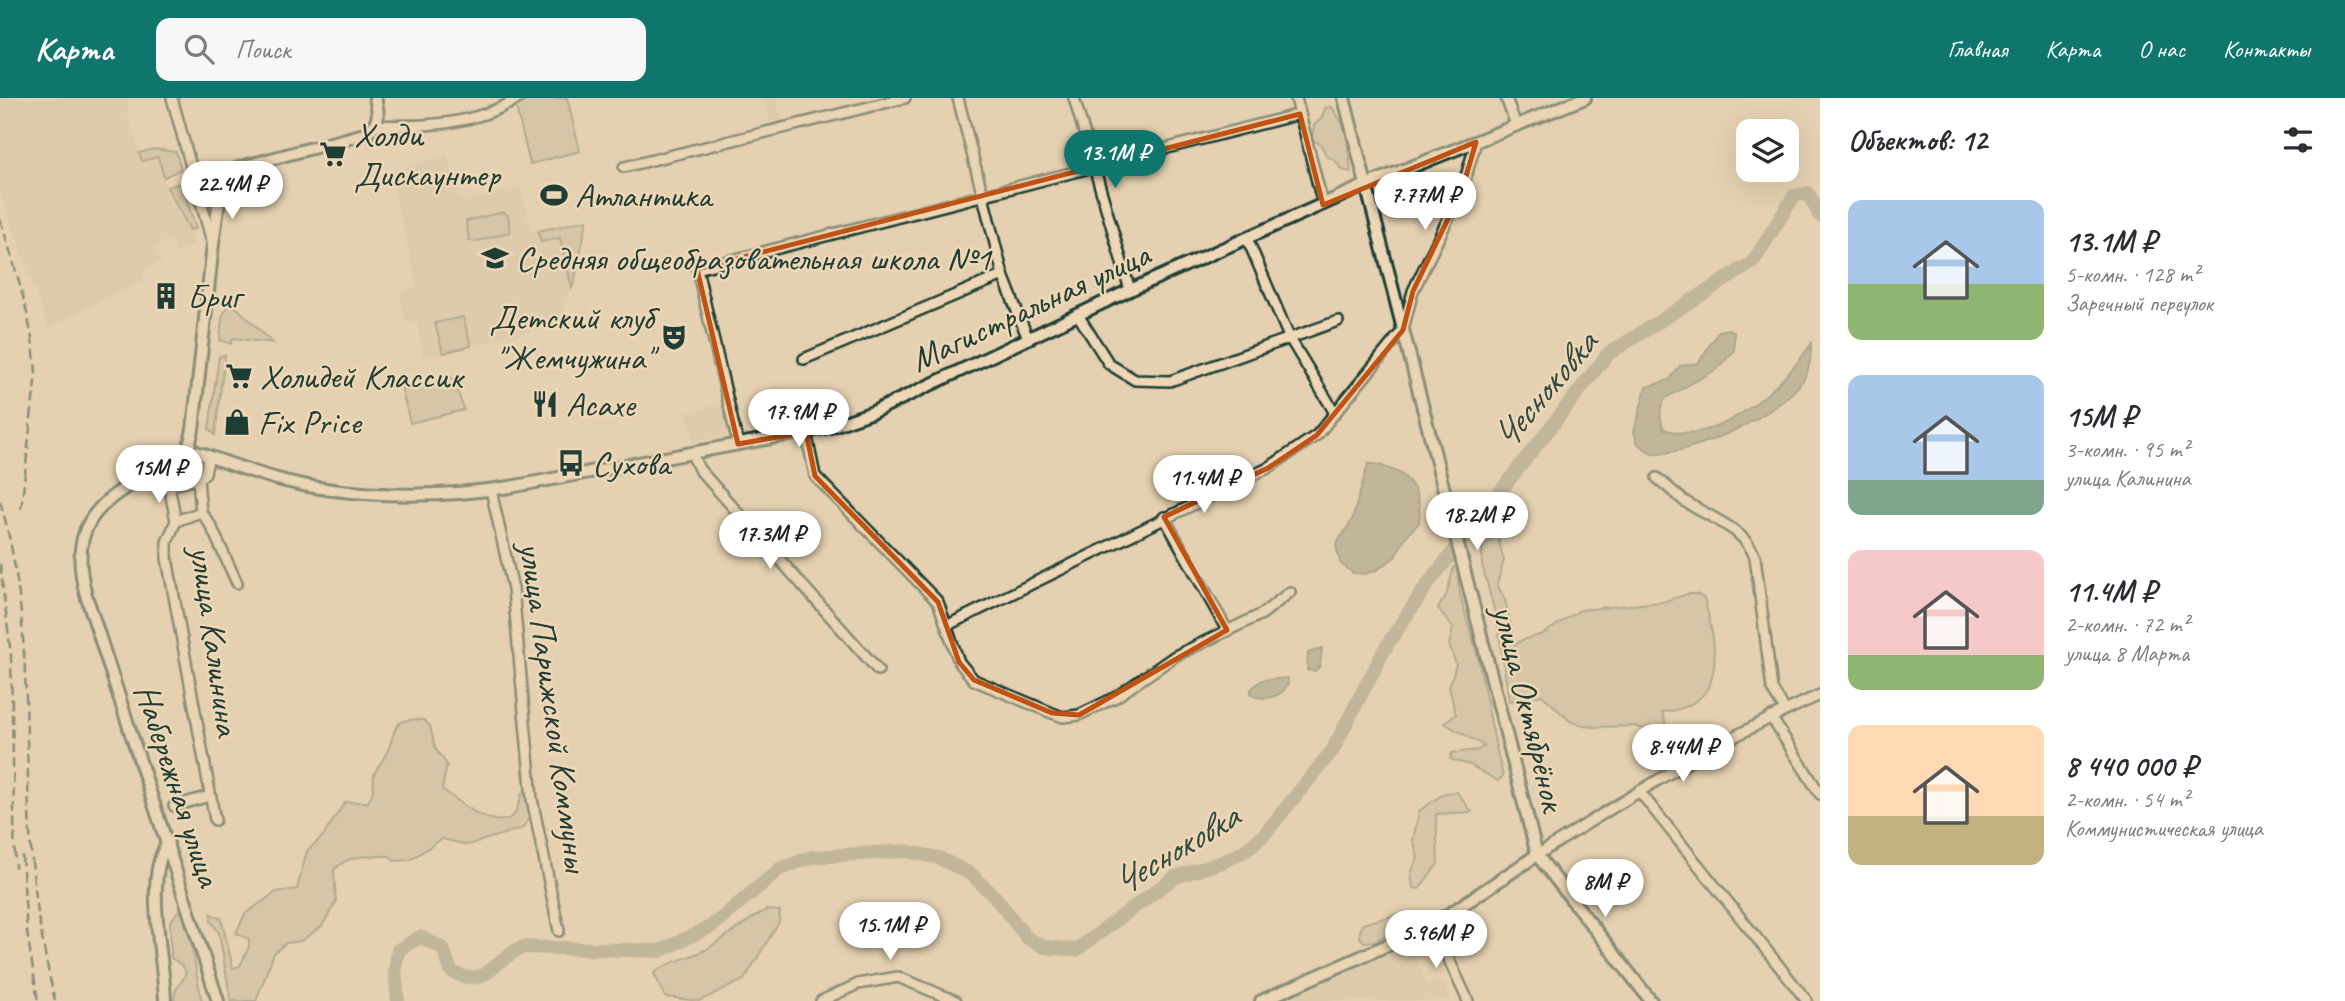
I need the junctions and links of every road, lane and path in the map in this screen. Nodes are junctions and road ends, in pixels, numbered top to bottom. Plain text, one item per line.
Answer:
1 (172, 98) edge
2 (375, 98) edge
3 (519, 98) edge
4 (905, 98) edge
5 (958, 98) edge
6 (1074, 98) edge
7 (1296, 98) edge
8 (1344, 98) edge
9 (1506, 98) edge
10 (1583, 98) edge
11 (1300, 114) junction
12 (377, 120) junction
13 (1516, 125) junction
14 (1475, 142) junction
15 (624, 167) dead end
16 (1093, 169) junction
17 (228, 173) junction
18 (191, 174) junction
19 (1366, 185) junction
20 (985, 194) junction
21 (1323, 205) junction
22 (1247, 238) junction
23 (213, 244) junction
24 (1003, 275) junction
25 (1130, 290) junction
26 (1078, 315) junction
27 (1338, 321) dead end
28 (1403, 330) junction
29 (1289, 337) junction
30 (1028, 339) junction
31 (804, 359) dead end
32 (1335, 413) junction
33 (806, 432) junction
34 (738, 444) junction
35 (188, 449) junction
36 (692, 454) junction
37 (209, 456) junction
38 (166, 466) junction
39 (1657, 478) dead end
40 (198, 479) junction
41 (172, 485) junction
42 (491, 490) junction
43 (201, 512) junction
44 (1164, 517) junction
45 (176, 521) junction
46 (237, 583) dead end
47 (1290, 592) dead end
48 (948, 625) junction
49 (1227, 630) junction
50 (878, 670) dead end
51 (1820, 695) edge
52 (1785, 710) junction
53 (1771, 717) junction
54 (1639, 791) junction
55 (1820, 794) edge
56 (210, 796) junction
57 (174, 806) dead end
58 (215, 820) dead end
59 (169, 843) junction
60 (1537, 855) junction
61 (1433, 925) junction
62 (559, 931) dead end
63 (828, 1000) edge
64 (165, 1001) edge
65 (218, 1001) edge
66 (956, 1001) edge
67 (1261, 1001) edge
68 (1468, 1001) edge
69 (1650, 1001) edge
70 (1807, 1001) edge

1 - 18 street
2 - 12 street
3 - 12 street
4 - 15 street
5 - 20 street
6 - 16 street
7 - 11 street
8 - 19 street, улица Октябрёнок
9 - 13 street
10 - 13 street, Магистральная улица
11 - 16 street
11 - 21 street
12 - 17 street
13 - 14 street, Магистральная улица
14 - 19 street, Магистральная улица
14 - 28 street
16 - 20 street
16 - 25 street
17 - 18 street
17 - 23 street
18 - 23 street
19 - 21 street, Магистральная улица
19 - 28 street, улица Октябрёнок
20 - 24 street
20 - 34 street
21 - 22 street, Магистральная улица
22 - 25 street, Магистральная улица
22 - 29 street
23 - 35 street
24 - 30 street
24 - 31 street
25 - 26 street, Магистральная улица
26 - 29 street
26 - 30 street, Магистральная улица
27 - 29 street
28 - 32 street
28 - 60 street, улица Октябрёнок
29 - 32 street
30 - 33 street, Магистральная улица
32 - 44 street
33 - 34 street, Магистральная улица
33 - 48 street
34 - 36 street, Магистральная улица
35 - 37 street, Магистральная улица
35 - 38 street, Набережная улица
36 - 42 street, Магистральная улица
36 - 50 street
37 - 40 street
37 - 42 street, Магистральная улица
38 - 41 street
38 - 59 street, Набережная улица
39 - 52 street
40 - 41 street
40 - 43 street, улица Калинина
41 - 45 street
42 - 62 street, улица Парижской Коммуны
43 - 45 street, улица Калинина
43 - 46 street, улица Калинина
44 - 48 street
44 - 49 street
45 - 56 street, улица Калинина
47 - 49 street
48 - 49 street
51 - 52 street
52 - 53 street
53 - 54 street
53 - 55 street
54 - 60 street
54 - 70 street
56 - 57 street
56 - 58 street, улица Калинина
59 - 64 street
59 - 65 street, Набережная улица
60 - 61 street
60 - 69 street, улица Октябрёнок
61 - 67 street
61 - 68 street
63 - 66 street

